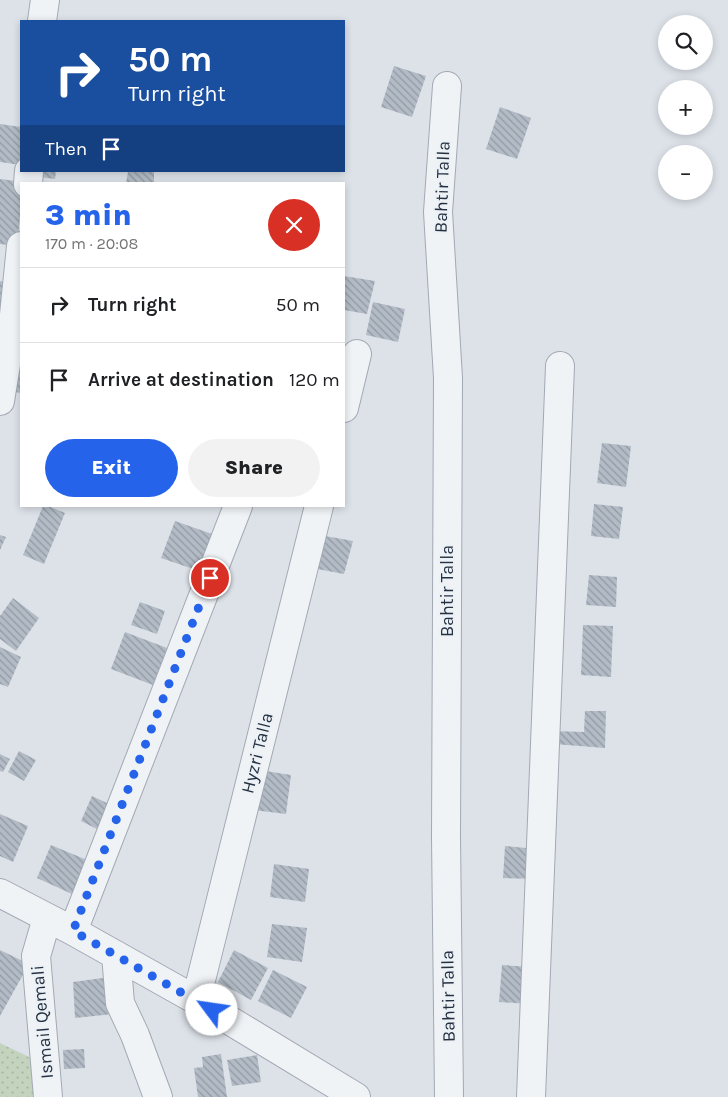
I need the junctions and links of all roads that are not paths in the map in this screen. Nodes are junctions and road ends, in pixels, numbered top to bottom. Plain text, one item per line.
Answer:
1 (45, 0) edge
2 (42, 20) edge
3 (447, 86) dead end
4 (20, 256) edge
5 (357, 354) dead end
6 (560, 366) dead end
7 (0, 401) edge
8 (345, 404) edge
9 (238, 507) edge
10 (319, 507) edge
11 (0, 893) edge
12 (48, 918) junction
13 (73, 931) junction
14 (116, 956) junction
15 (196, 1000) junction
16 (48, 1097) edge
17 (158, 1097) edge
18 (356, 1097) edge
19 (449, 1097) edge
20 (531, 1097) edge

1 - 2 street
3 - 19 street, Bahtir Talla
4 - 7 street
5 - 8 street
6 - 20 street
9 - 13 street
10 - 15 street, Hyzri Talla
11 - 12 street
12 - 13 street
12 - 16 street, Ismail Qemali
13 - 14 street
14 - 15 street
14 - 17 street
15 - 18 street

